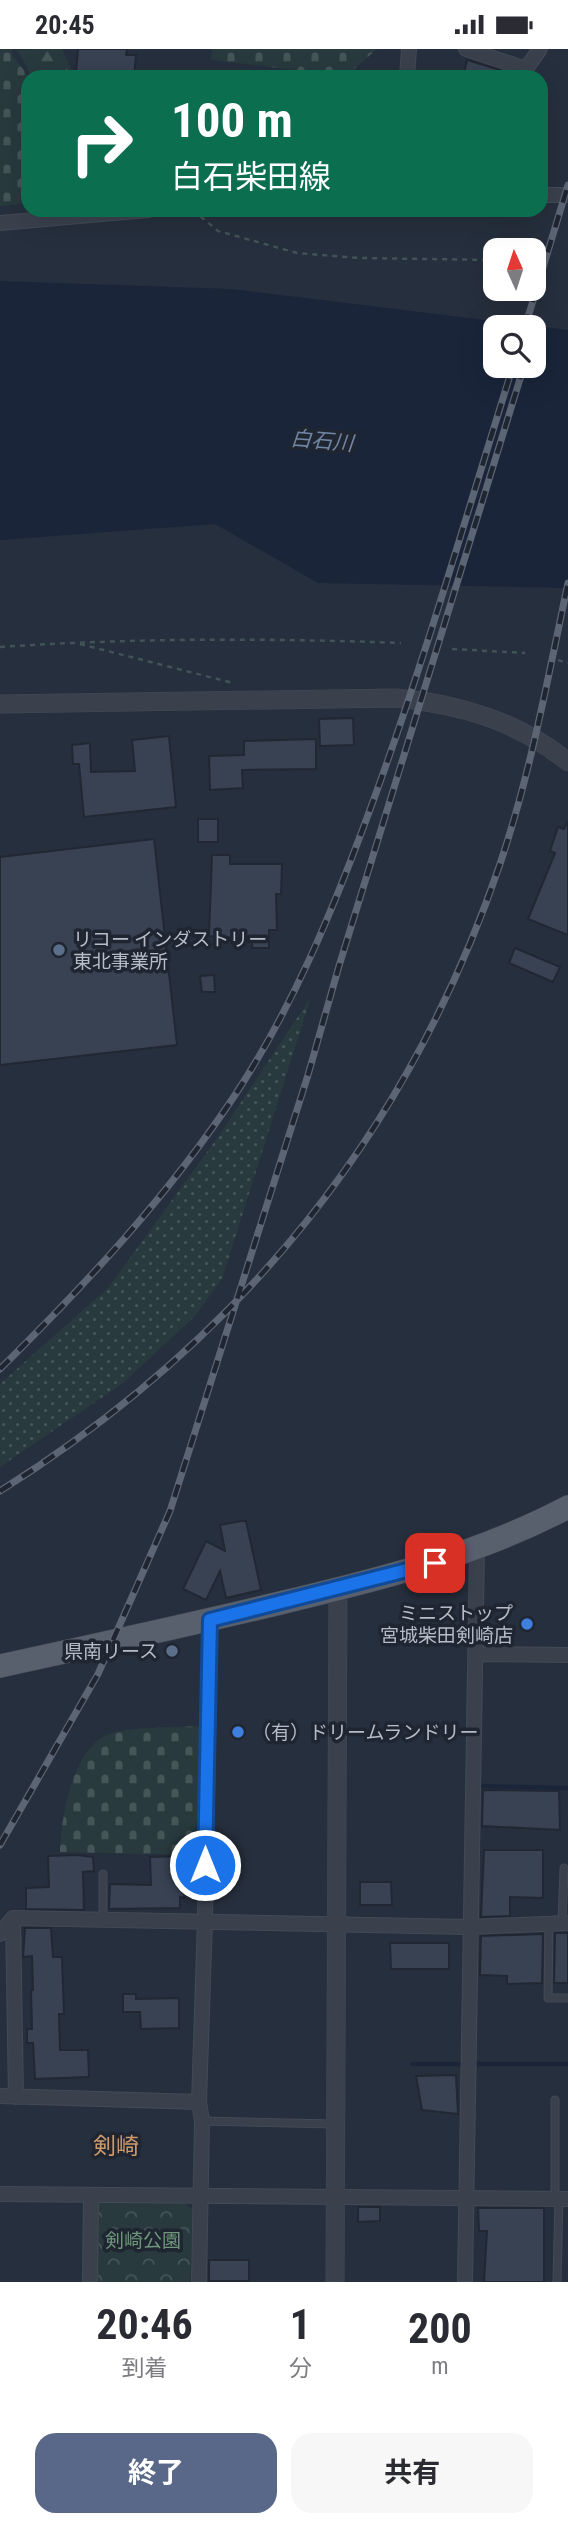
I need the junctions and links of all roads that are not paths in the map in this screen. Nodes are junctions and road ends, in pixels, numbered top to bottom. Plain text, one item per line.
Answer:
1 (409, 49) edge
2 (466, 49) edge
3 (540, 49) edge
4 (408, 70) edge
5 (516, 70) edge
6 (525, 70) edge
7 (548, 195) edge
8 (568, 195) edge
9 (68, 217) edge
10 (0, 223) edge
11 (0, 704) edge
12 (568, 762) edge
13 (568, 1507) edge
14 (477, 1549) junction
15 (338, 1590) junction
16 (210, 1620) junction
17 (477, 1654) junction
18 (568, 1655) edge
19 (0, 1666) edge
20 (564, 1868) dead end
21 (103, 1874) dead end
22 (13, 1919) junction
23 (103, 1920) junction
24 (205, 1920) junction
25 (560, 1923) edge
26 (338, 1924) junction
27 (469, 1927) junction
28 (0, 1934) edge
29 (568, 1998) edge
30 (0, 2097) edge
31 (16, 2097) junction
32 (555, 2100) dead end
33 (198, 2102) junction
34 (202, 2121) junction
35 (337, 2124) junction
36 (0, 2194) edge
37 (91, 2195) junction
38 (201, 2195) junction
39 (336, 2196) junction
40 (467, 2199) junction
41 (561, 2199) edge
42 (90, 2282) edge
43 (199, 2282) edge
44 (335, 2282) edge
45 (465, 2282) edge
46 (557, 2282) edge

1 - 4 street
2 - 5 street
3 - 6 street
7 - 8 street
9 - 10 street
11 - 12 street
13 - 14 main road
14 - 15 main road
14 - 17 street
15 - 16 main road
15 - 26 street
16 - 19 main road
16 - 24 street
17 - 18 street
17 - 27 street
20 - 25 lane
21 - 23 lane
22 - 23 street
22 - 28 street
22 - 31 street
23 - 24 street
24 - 26 street
24 - 33 street
25 - 27 street
25 - 29 lane
26 - 27 street
26 - 35 street
27 - 40 street
30 - 31 street
31 - 33 street
32 - 41 lane
33 - 34 street
34 - 35 lane
34 - 38 street
35 - 39 street
36 - 37 street
37 - 38 street
37 - 42 street
38 - 39 street
38 - 43 street
39 - 40 street
39 - 44 street
40 - 41 street
40 - 45 street
41 - 46 lane

